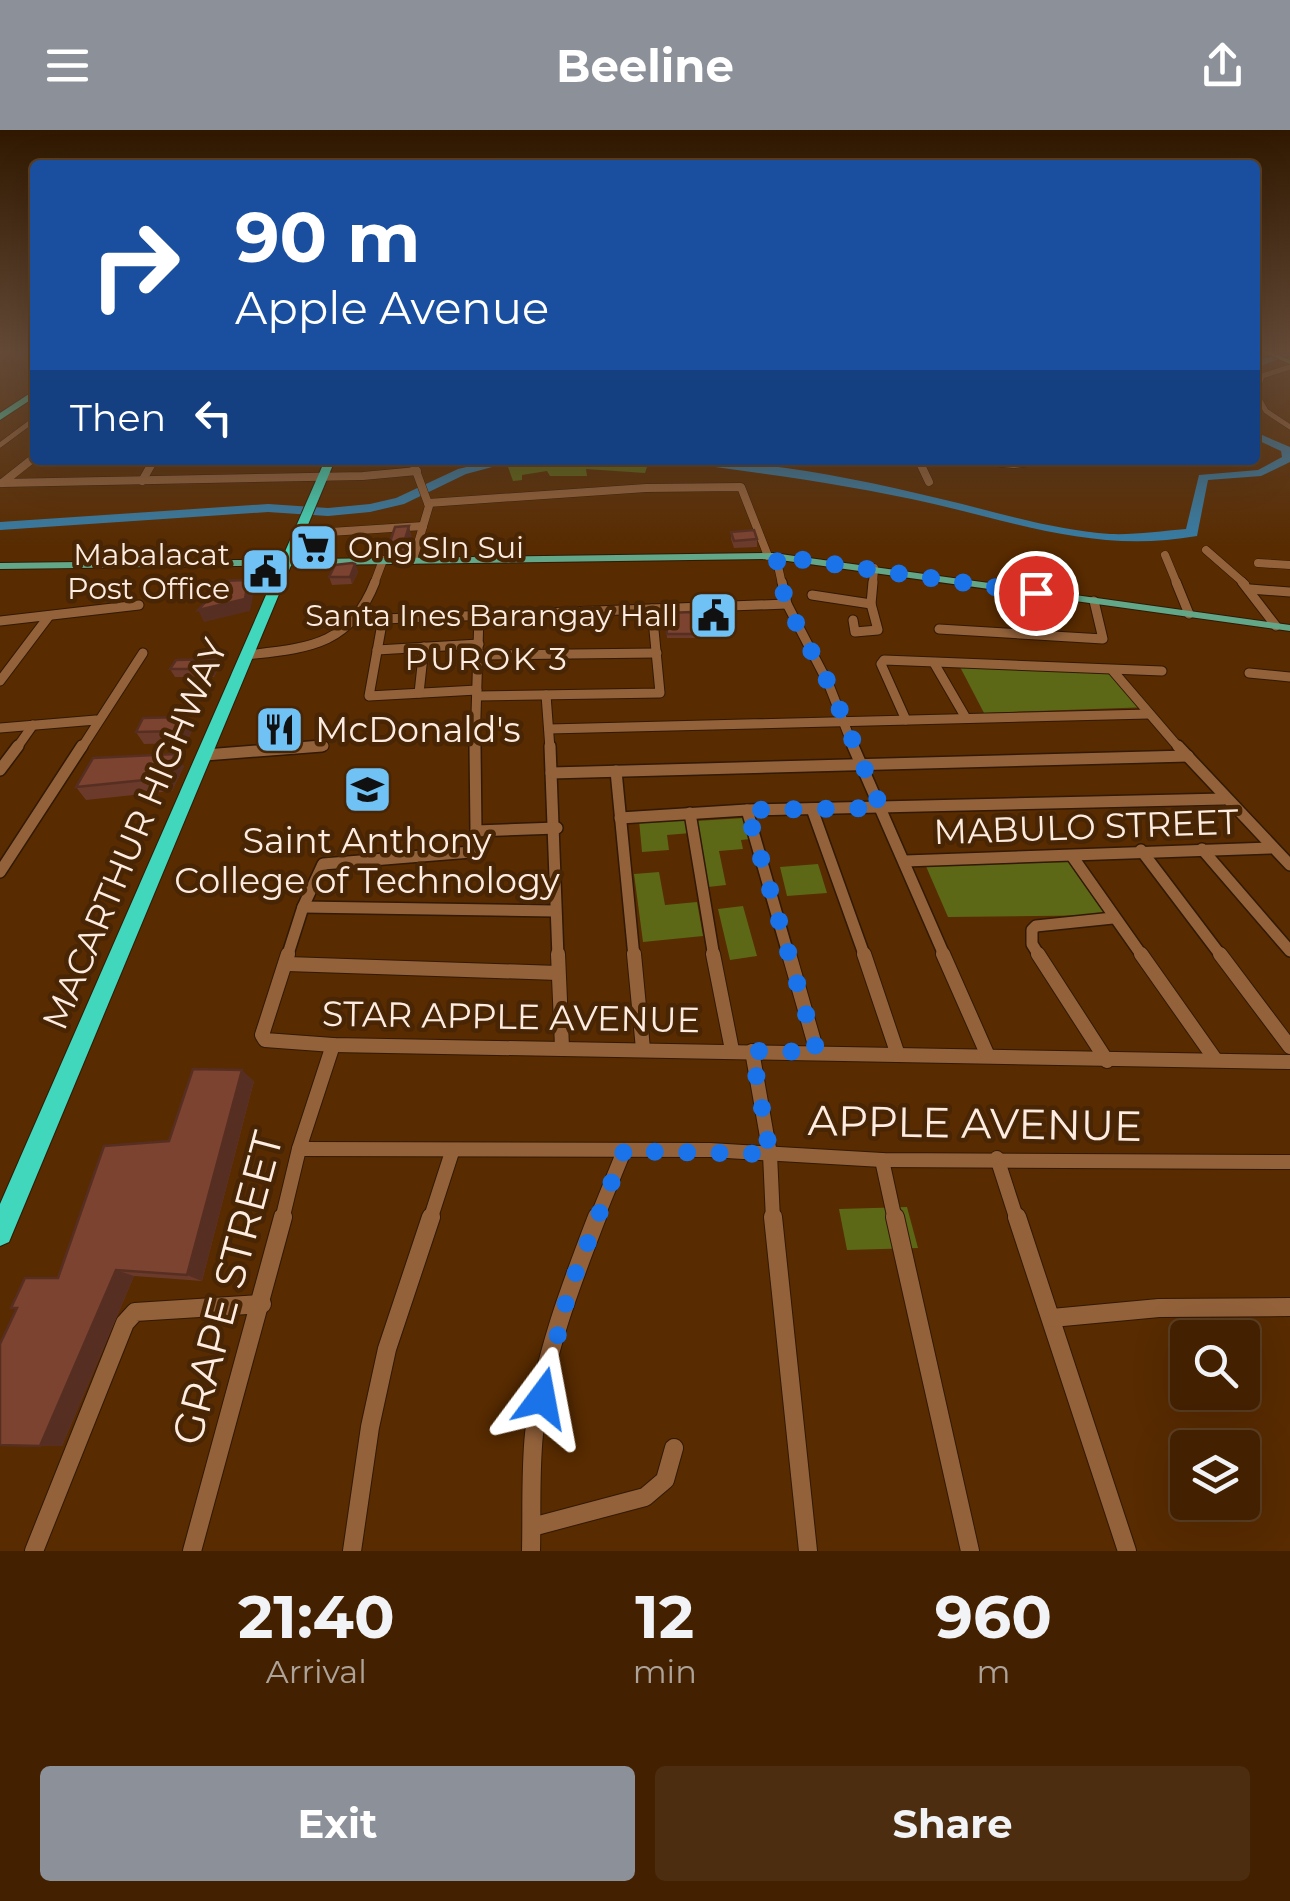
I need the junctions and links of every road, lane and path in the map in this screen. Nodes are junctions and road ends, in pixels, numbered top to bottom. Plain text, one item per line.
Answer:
1 (30, 423) edge
2 (0, 445) edge
3 (30, 461) edge
4 (151, 465) edge
5 (328, 465) edge
6 (414, 465) edge
7 (921, 465) edge
8 (419, 474) junction
9 (323, 477) junction
10 (142, 481) junction
11 (928, 482) dead end
12 (2, 483) edge
13 (427, 499) junction
14 (423, 526) junction
15 (302, 528) junction
16 (1206, 550) dead end
17 (1164, 555) dead end
18 (772, 556) junction
19 (383, 560) junction
20 (413, 560) junction
21 (286, 561) junction
22 (1258, 563) dead end
23 (1290, 565) edge
24 (2, 568) edge
25 (874, 568) junction
26 (1250, 588) junction
27 (1290, 592) edge
28 (1036, 593) junction
29 (812, 595) dead end
30 (1094, 602) junction
31 (786, 604) junction
32 (871, 604) junction
33 (139, 605) dead end
34 (652, 609) junction
35 (479, 614) junction
36 (1189, 614) junction
37 (49, 616) junction
38 (383, 618) junction
39 (356, 620) junction
40 (853, 620) dead end
41 (0, 622) edge
42 (1276, 626) junction
43 (1290, 628) edge
44 (939, 629) dead end
45 (1048, 635) junction
46 (424, 647) junction
47 (377, 650) junction
48 (480, 650) junction
49 (657, 652) junction
50 (143, 653) dead end
51 (246, 655) junction
52 (934, 663) junction
53 (1112, 670) junction
54 (1162, 671) dead end
55 (1249, 674) dead end
56 (1290, 678) edge
57 (0, 681) edge
58 (420, 693) junction
59 (477, 693) junction
60 (546, 694) junction
61 (1149, 714) junction
62 (966, 718) junction
63 (96, 720) junction
64 (906, 720) junction
65 (846, 722) junction
66 (33, 725) junction
67 (0, 728) edge
68 (549, 729) junction
69 (324, 746) dead end
70 (205, 755) junction
71 (1188, 756) junction
72 (860, 763) junction
73 (0, 770) edge
74 (616, 771) junction
75 (551, 773) junction
76 (1224, 799) junction
77 (881, 808) junction
78 (812, 809) junction
79 (747, 810) junction
80 (690, 812) junction
81 (620, 818) junction
82 (557, 828) junction
83 (476, 831) junction
84 (1270, 848) junction
85 (1140, 850) junction
86 (1202, 850) junction
87 (1072, 856) junction
88 (905, 861) junction
89 (1290, 865) edge
90 (0, 872) edge
91 (304, 907) junction
92 (554, 911) junction
93 (1114, 918) junction
94 (1290, 951) edge
95 (288, 964) junction
96 (558, 972) junction
97 (333, 1045) junction
98 (1290, 1047) edge
99 (562, 1048) junction
100 (644, 1049) junction
101 (732, 1050) junction
102 (752, 1051) junction
103 (817, 1052) junction
104 (898, 1055) junction
105 (988, 1056) junction
106 (1215, 1059) junction
107 (1108, 1060) junction
108 (1290, 1062) edge
109 (299, 1149) junction
110 (624, 1151) junction
111 (452, 1152) junction
112 (770, 1154) junction
113 (997, 1158) junction
114 (882, 1160) junction
115 (1290, 1162) edge
116 (0, 1232) edge
117 (262, 1304) junction
118 (1290, 1307) edge
119 (1052, 1318) junction
120 (674, 1448) dead end
121 (532, 1526) junction
122 (34, 1551) edge
123 (192, 1551) edge
124 (352, 1551) edge
125 (531, 1551) edge
126 (808, 1551) edge
127 (970, 1551) edge
128 (1126, 1551) edge

1 - 2 street
3 - 12 street
4 - 10 street
5 - 9 highway, MACARTHUR HIGHWAY
6 - 8 street
7 - 11 street
8 - 9 street
8 - 13 street
9 - 10 street
9 - 15 highway, MACARTHUR HIGHWAY
10 - 12 street
13 - 14 street
13 - 18 street
14 - 15 street
14 - 20 street
15 - 21 highway, MACARTHUR HIGHWAY
16 - 26 street
17 - 36 street
18 - 20 main road
18 - 25 main road
18 - 31 street
19 - 20 main road
19 - 21 main road
19 - 39 street
21 - 24 main road
21 - 51 highway, MACARTHUR HIGHWAY
22 - 23 street
25 - 28 main road
25 - 32 street
26 - 27 street
26 - 42 street
28 - 30 main road
28 - 45 street
29 - 32 street
30 - 36 main road
30 - 45 street
31 - 34 street
31 - 65 street
32 - 40 street
33 - 37 street
34 - 35 street
34 - 49 street
35 - 38 street
35 - 48 street
36 - 42 main road
37 - 41 street
37 - 57 street
38 - 39 street
38 - 47 street
39 - 51 street
42 - 43 main road
44 - 45 street
46 - 47 street
46 - 48 street
46 - 58 street
47 - 58 street
48 - 49 street
48 - 59 street
49 - 60 street
50 - 63 street
51 - 70 highway, MACARTHUR HIGHWAY
52 - 53 street
52 - 62 street
52 - 64 street
53 - 54 street
53 - 61 street
55 - 56 street
58 - 59 street
59 - 60 street
59 - 83 street
60 - 68 street
61 - 62 street
61 - 71 street
62 - 64 street
63 - 66 street
63 - 90 street
64 - 65 street
65 - 68 street
65 - 72 street
66 - 67 street
66 - 73 street
68 - 75 street
69 - 70 street
70 - 116 highway, MACARTHUR HIGHWAY
71 - 72 street
71 - 76 street
72 - 74 street
72 - 77 street
74 - 75 street
74 - 81 street
75 - 82 street
76 - 77 street
76 - 84 street
77 - 78 street
77 - 88 street
78 - 79 street
78 - 104 street
79 - 80 street
79 - 103 street
80 - 81 street
80 - 101 street
81 - 100 street
82 - 83 street
82 - 92 street
83 - 91 street, STAR APPLE AVENUE
84 - 86 street, MABULO STREET
84 - 89 street
85 - 86 street, MABULO STREET
85 - 87 street, MABULO STREET
85 - 98 street
86 - 94 street
87 - 88 street, MABULO STREET
87 - 93 street
88 - 105 street
91 - 92 street
91 - 95 street, STAR APPLE AVENUE
92 - 96 street
93 - 106 street
93 - 107 street
95 - 96 street
95 - 97 street, STAR APPLE AVENUE
96 - 99 street
97 - 99 street, STAR APPLE AVENUE
97 - 109 street, GRAPE STREET
99 - 100 street, STAR APPLE AVENUE
100 - 101 street, STAR APPLE AVENUE
101 - 102 street, STAR APPLE AVENUE
102 - 103 street, STAR APPLE AVENUE
102 - 112 street
103 - 104 street, STAR APPLE AVENUE
104 - 105 street, STAR APPLE AVENUE
105 - 107 street, STAR APPLE AVENUE
106 - 107 street, STAR APPLE AVENUE
106 - 108 street, STAR APPLE AVENUE
109 - 111 street, APPLE AVENUE
109 - 117 street, GRAPE STREET
110 - 111 street, APPLE AVENUE
110 - 112 street, APPLE AVENUE
110 - 121 street
111 - 124 street
112 - 114 street, APPLE AVENUE
112 - 126 street
113 - 114 street, APPLE AVENUE
113 - 115 street, APPLE AVENUE
113 - 119 street
114 - 127 street
117 - 122 street
117 - 123 street, GRAPE STREET
118 - 119 street
119 - 128 street
120 - 121 street
121 - 125 street

